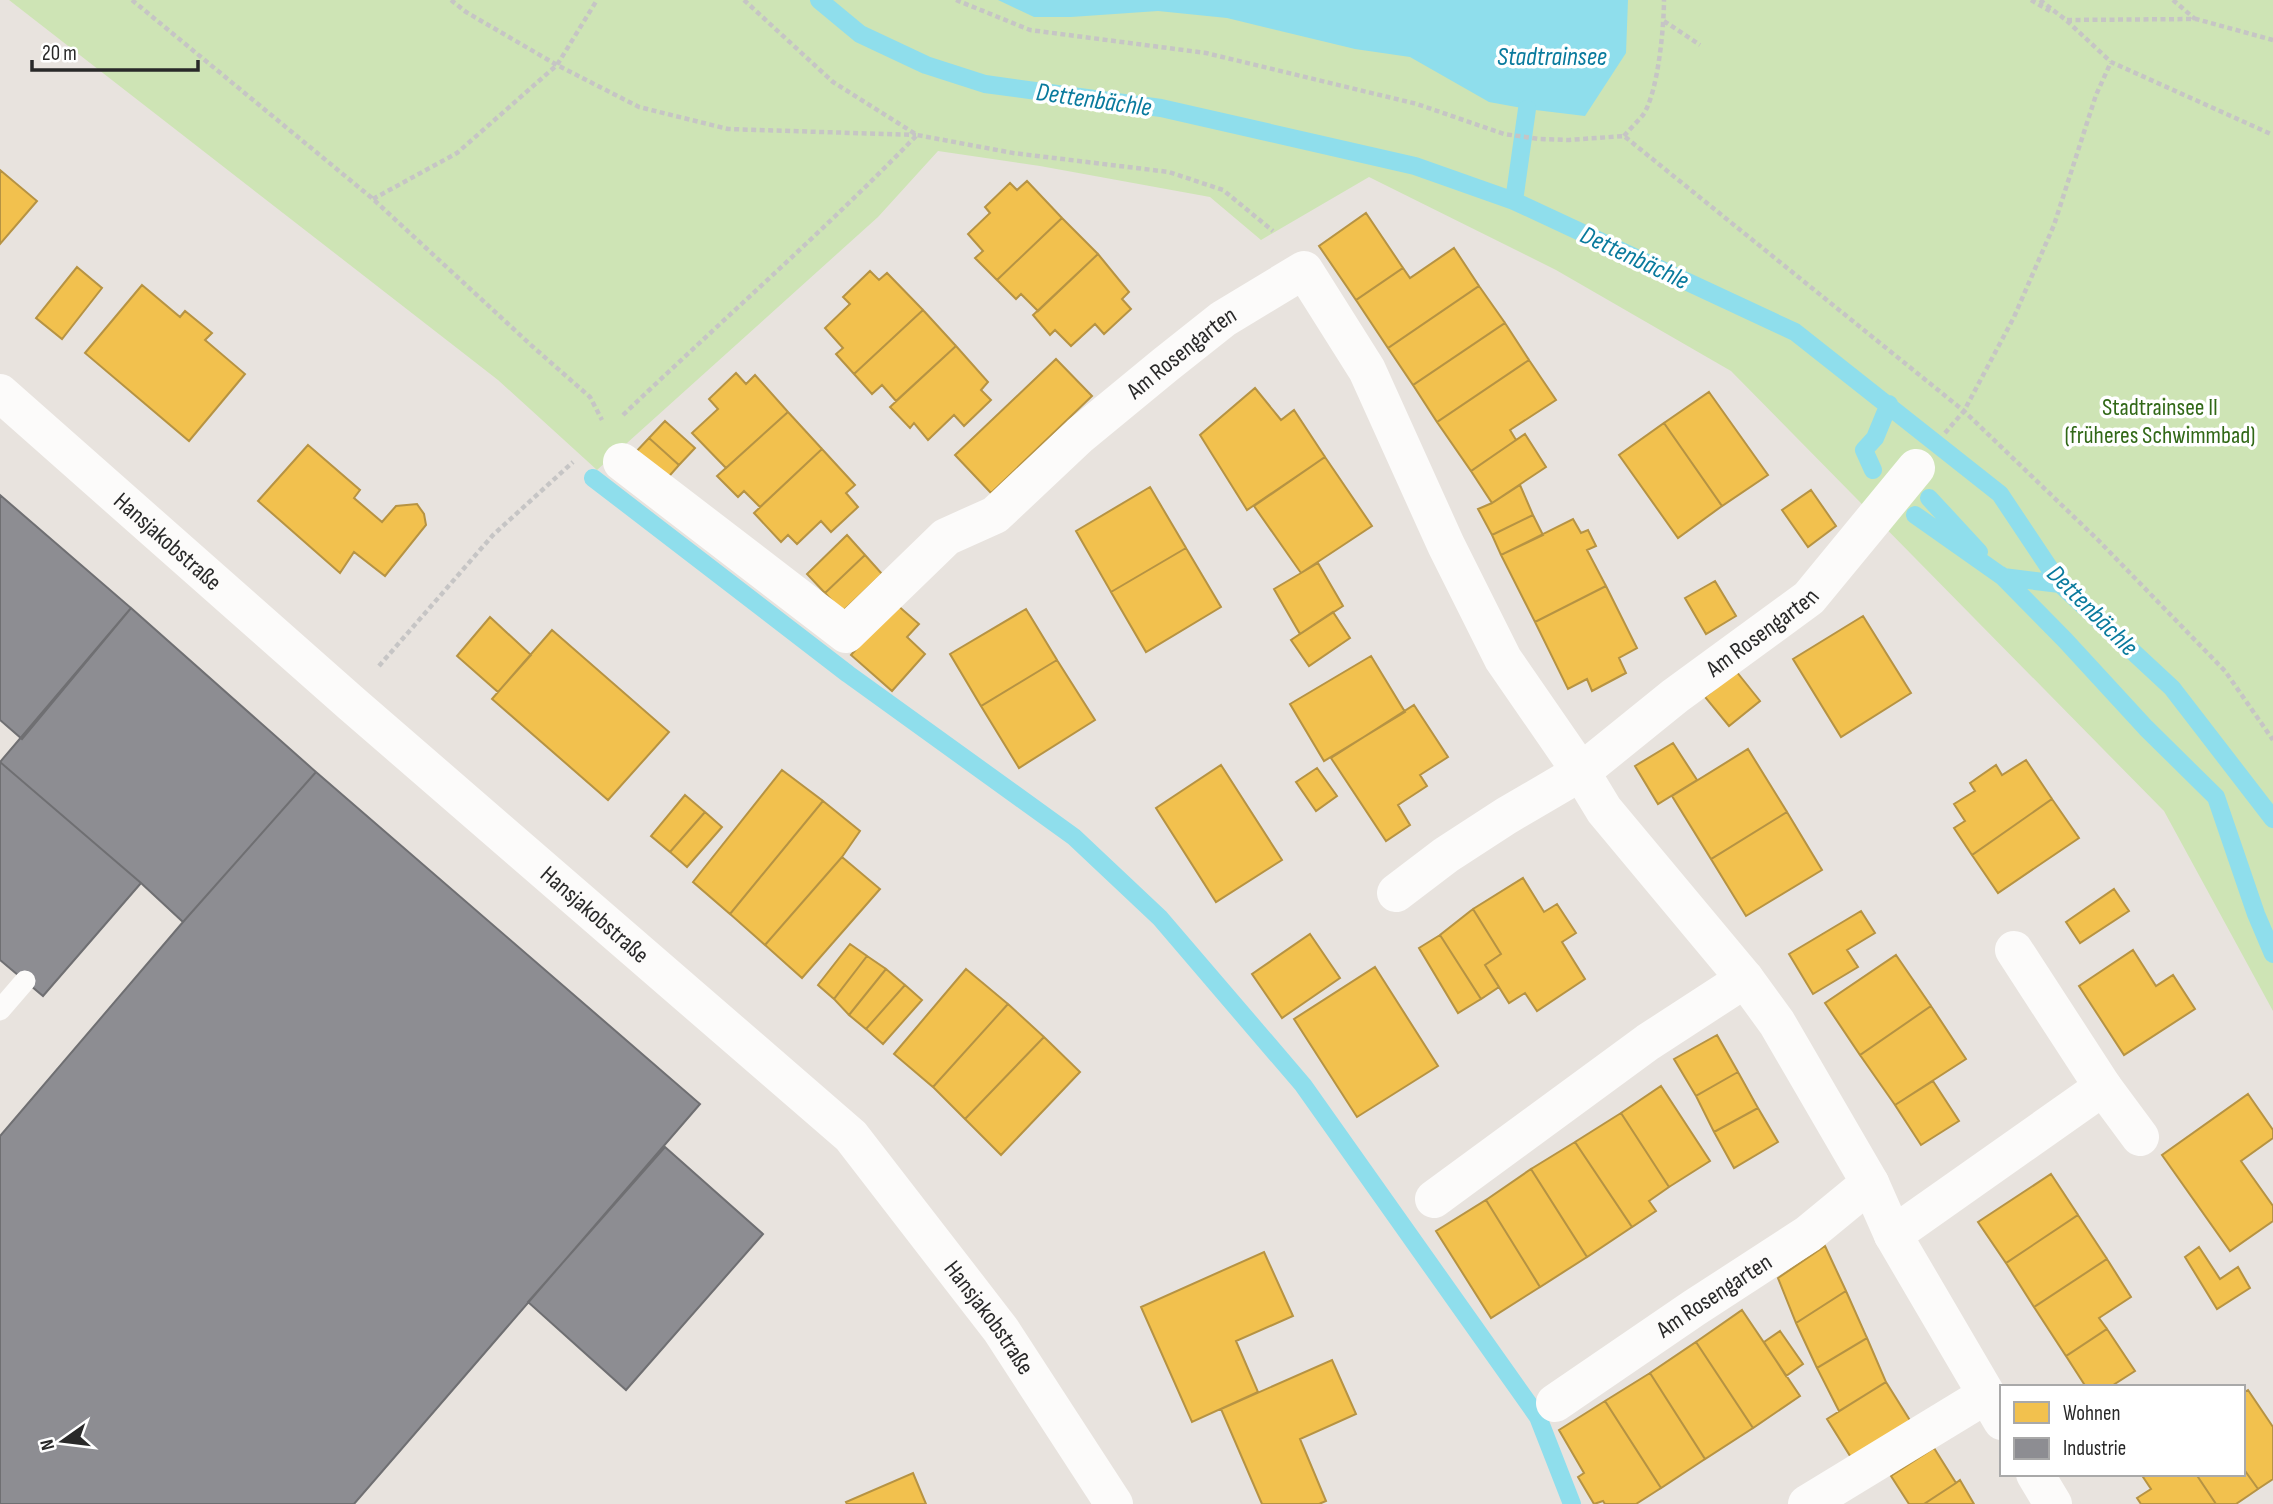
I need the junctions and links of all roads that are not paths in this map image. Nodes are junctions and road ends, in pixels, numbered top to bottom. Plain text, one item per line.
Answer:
1 (0, 393) edge
2 (614, 446) road end
3 (1916, 468) dead end
4 (1581, 772) junction
5 (1396, 892) dead end
6 (2014, 950) dead end
7 (1745, 979) junction
8 (25, 981) dead end
9 (0, 1010) edge
10 (2103, 1087) junction
11 (2140, 1136) dead end
12 (1870, 1183) junction
13 (1434, 1199) dead end
14 (1893, 1235) junction
15 (1555, 1403) dead end
16 (1994, 1408) edge
17 (2036, 1476) edge
18 (1114, 1504) edge
19 (1807, 1504) edge
20 (2053, 1504) edge

1 - 18 street, Hansjakobstraße
2 - 4 street, Am Rosengarten
3 - 4 street, Am Rosengarten
4 - 5 street, Am Rosengarten
4 - 7 street
6 - 10 street
7 - 12 street
7 - 13 street
8 - 9 lane
10 - 11 street
10 - 14 street
12 - 14 street
12 - 15 street, Am Rosengarten
14 - 16 street
16 - 19 street
17 - 20 street

